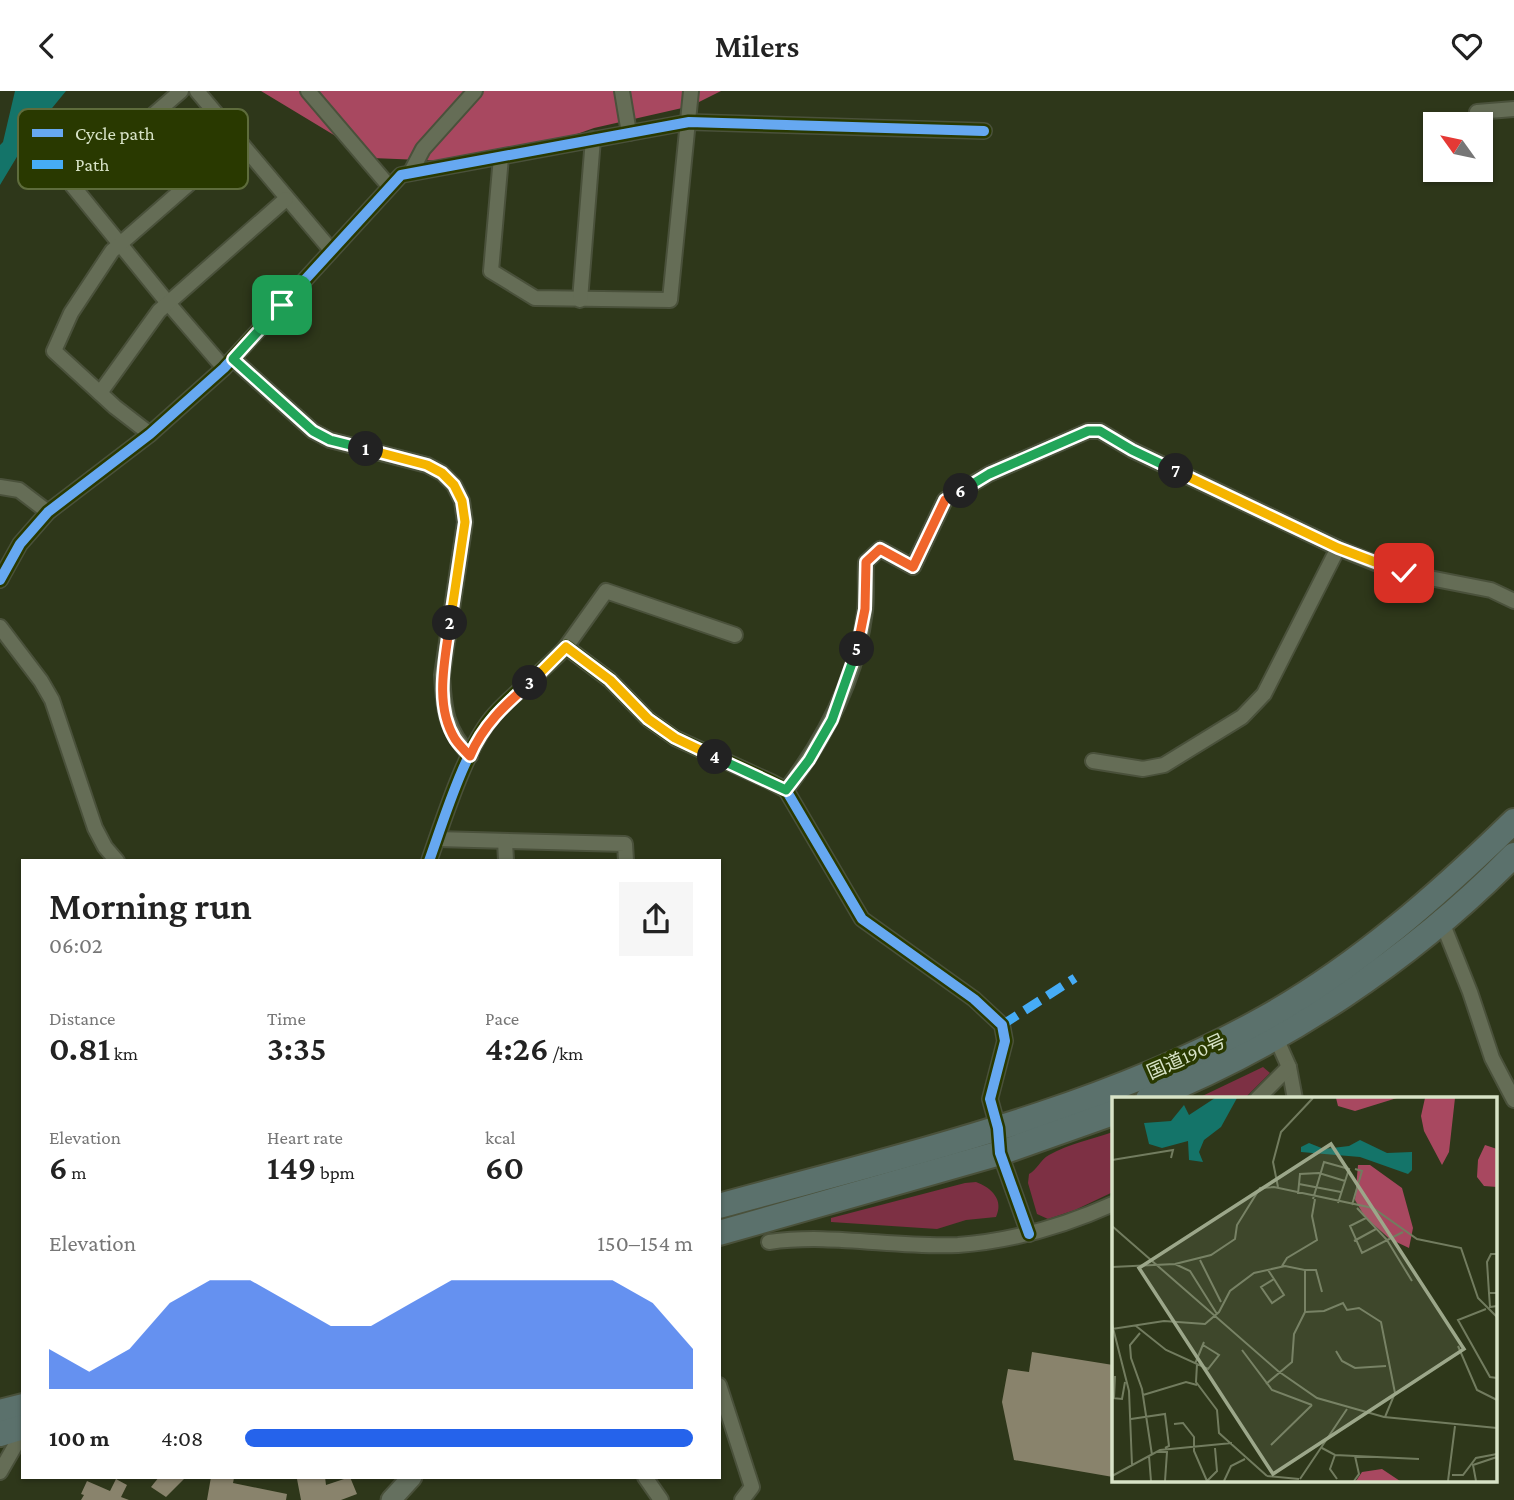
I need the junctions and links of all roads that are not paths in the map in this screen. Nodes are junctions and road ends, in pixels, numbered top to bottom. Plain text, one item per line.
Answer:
1 (181, 91) edge
2 (197, 91) edge
3 (308, 91) edge
4 (475, 91) edge
5 (622, 91) edge
6 (691, 91) edge
7 (160, 109) edge
8 (212, 109) edge
9 (1514, 109) edge
10 (1477, 111) dead end
11 (688, 122) junction
12 (984, 131) dead end
13 (629, 133) junction
14 (593, 139) junction
15 (248, 153) edge
16 (501, 157) junction
17 (411, 172) junction
18 (389, 186) junction
19 (75, 189) edge
20 (182, 189) edge
21 (286, 199) junction
22 (120, 243) junction
23 (331, 250) junction
24 (580, 300) junction
25 (168, 303) junction
26 (229, 363) junction
27 (100, 393) junction
28 (150, 434) junction
29 (0, 487) edge
30 (48, 512) junction
31 (1338, 548) junction
32 (0, 580) edge
33 (1514, 601) edge
34 (0, 627) edge
35 (735, 635) dead end
36 (566, 647) junction
37 (470, 756) junction
38 (1093, 761) dead end
39 (786, 790) junction
40 (1514, 821) edge
41 (437, 839) junction
42 (505, 841) junction
43 (1514, 855) edge
44 (115, 859) edge
45 (430, 859) edge
46 (506, 859) edge
47 (626, 859) edge
48 (1435, 910) junction
49 (1271, 1028) junction
50 (1289, 1067) junction
51 (1153, 1097) edge
52 (1259, 1097) edge
53 (1295, 1097) edge
54 (1514, 1100) edge
55 (1112, 1113) edge
56 (999, 1140) junction
57 (1112, 1204) edge
58 (721, 1206) edge
59 (721, 1232) edge
60 (1029, 1234) junction
61 (769, 1242) dead end
62 (721, 1391) edge
63 (21, 1407) edge
64 (0, 1412) edge
65 (16, 1438) edge
66 (0, 1472) edge
67 (410, 1479) edge
68 (646, 1479) edge
69 (391, 1500) edge
70 (661, 1500) edge
71 (742, 1500) edge

1 - 7 street
2 - 8 street
3 - 18 street
4 - 17 street
5 - 13 street
6 - 11 street
9 - 10 street
11 - 12 street
11 - 13 street
11 - 24 street
13 - 14 street
14 - 16 street
14 - 24 street
15 - 21 street
16 - 17 street
16 - 24 street
17 - 18 street
18 - 23 street
19 - 22 street
20 - 22 street
21 - 23 street
21 - 25 street
22 - 25 street
22 - 27 street
23 - 26 street
25 - 26 street
25 - 27 street
26 - 28 street
26 - 37 street
27 - 28 street
28 - 30 street
29 - 30 street
30 - 32 street
31 - 33 street
31 - 38 street
31 - 39 street
34 - 44 street
35 - 36 street
36 - 37 street
36 - 39 street
37 - 41 street
39 - 56 street
40 - 48 highway, 国道190号
41 - 42 street
41 - 45 street
42 - 46 street
42 - 47 street
43 - 48 highway, 国道190号
48 - 49 highway, 国道190号
48 - 54 street
49 - 50 street
49 - 51 highway, 国道190号
49 - 56 highway, 国道190号
50 - 52 street
50 - 53 street
55 - 56 highway, 国道190号
56 - 58 highway, 国道190号
56 - 59 highway, 国道190号
56 - 60 street
57 - 60 street
60 - 61 street
62 - 71 street
63 - 64 highway
65 - 66 street
67 - 69 street
68 - 70 street

